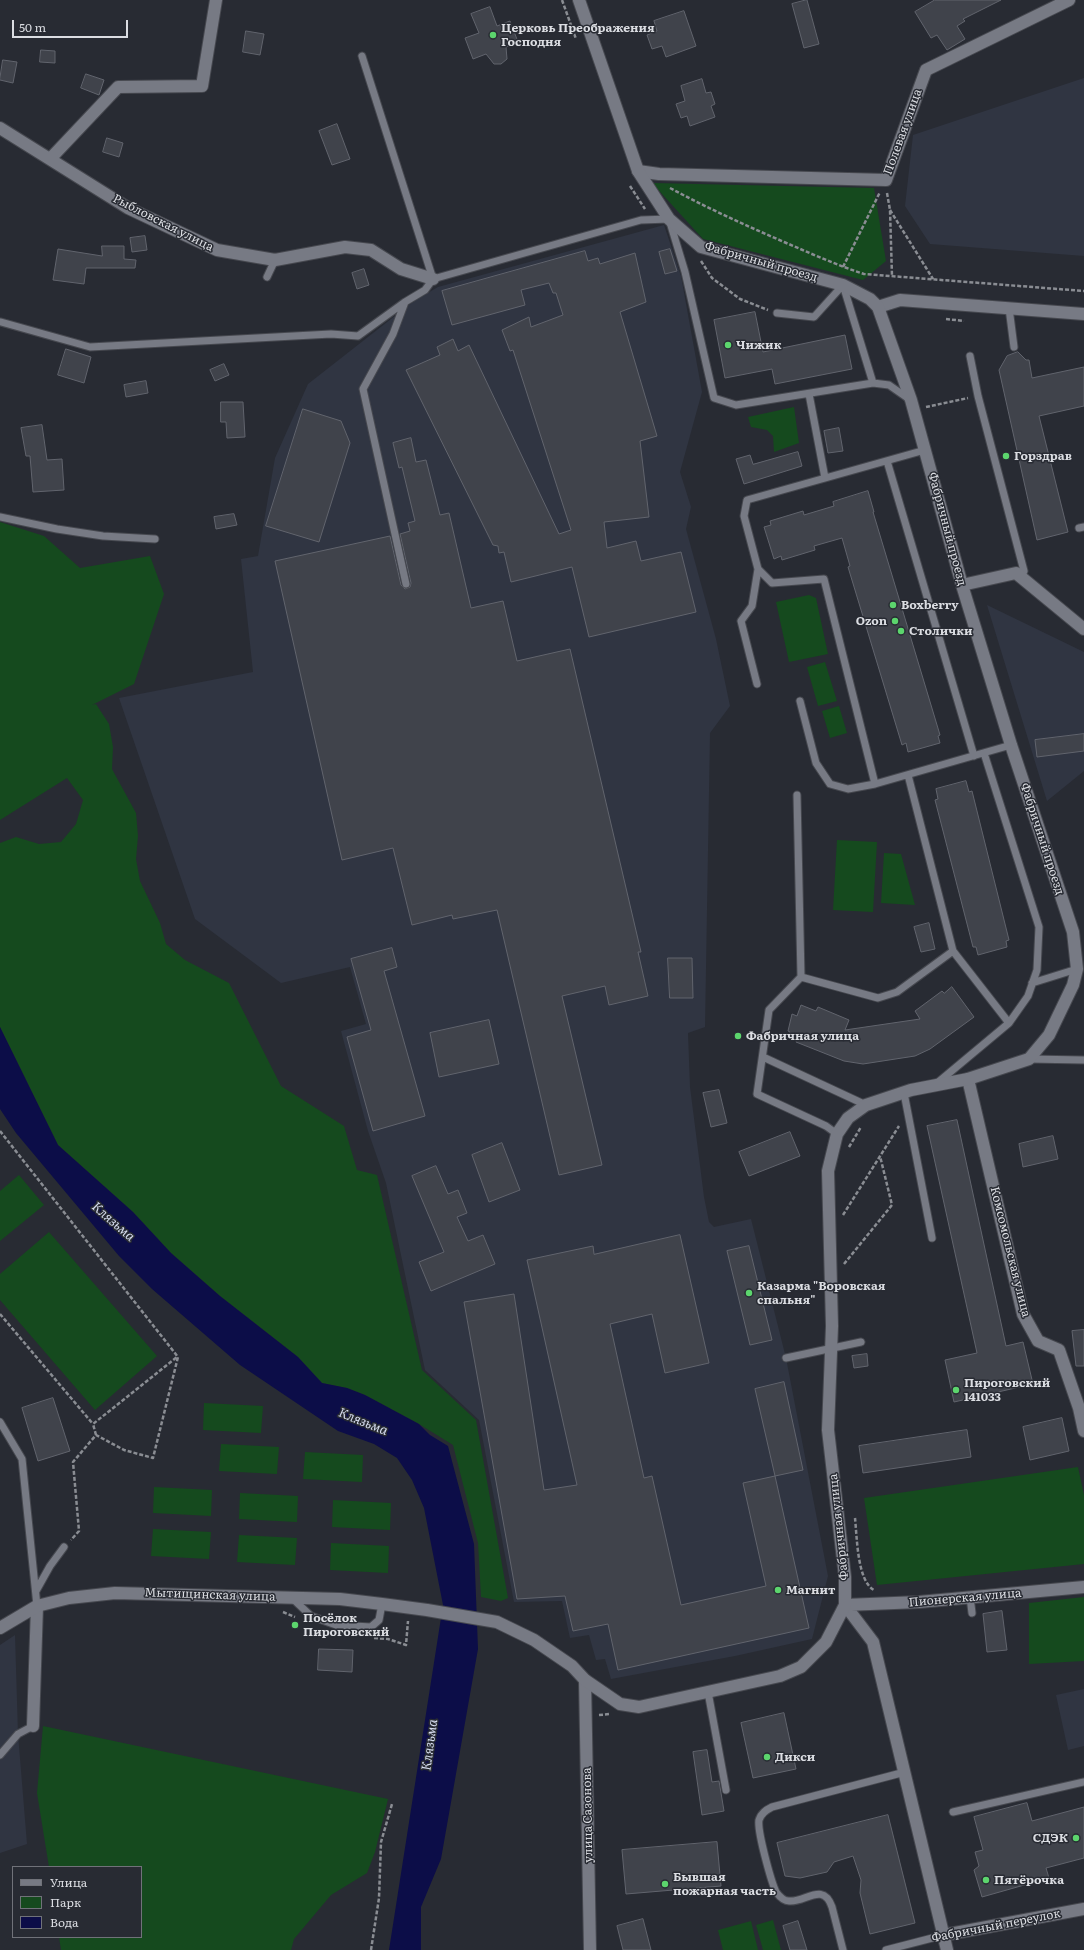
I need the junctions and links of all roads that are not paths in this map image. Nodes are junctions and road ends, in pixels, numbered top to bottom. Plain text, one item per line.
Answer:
1 (216, 0) edge
2 (579, 0) edge
3 (1069, 0) edge
4 (362, 56) dead end
5 (0, 128) edge
6 (50, 158) junction
7 (638, 171) junction
8 (669, 219) junction
9 (275, 260) junction
10 (267, 277) dead end
11 (433, 279) junction
12 (843, 285) junction
13 (405, 302) junction
14 (878, 307) junction
15 (1009, 308) junction
16 (777, 313) road end
17 (1084, 314) edge
18 (1, 322) edge
19 (1014, 347) dead end
20 (970, 356) dead end
21 (873, 383) junction
22 (809, 394) junction
23 (911, 400) junction
24 (925, 450) junction
25 (888, 461) junction
26 (825, 478) junction
27 (0, 517) edge
28 (155, 539) dead end
29 (758, 569) junction
30 (1024, 571) dead end
31 (406, 584) dead end
32 (962, 585) junction
33 (1084, 628) edge
34 (757, 684) dead end
35 (800, 700) dead end
36 (1011, 745) junction
37 (984, 753) junction
38 (974, 756) junction
39 (908, 775) junction
40 (875, 784) junction
41 (797, 794) dead end
42 (953, 951) junction
43 (1081, 969) edge
44 (801, 977) junction
45 (1032, 983) junction
46 (1009, 1023) junction
47 (763, 1057) junction
48 (1029, 1059) junction
49 (1084, 1060) edge
50 (968, 1079) junction
51 (933, 1086) junction
52 (904, 1093) junction
53 (866, 1105) junction
54 (837, 1134) junction
55 (932, 1238) dead end
56 (861, 1342) dead end
57 (830, 1347) junction
58 (786, 1358) dead end
59 (0, 1422) edge
60 (1084, 1431) edge
61 (64, 1547) road end
62 (1084, 1587) edge
63 (36, 1591) junction
64 (970, 1597) junction
65 (292, 1598) junction
66 (382, 1604) junction
67 (845, 1605) junction
68 (37, 1606) junction
69 (427, 1610) joint
70 (972, 1613) dead end
71 (0, 1628) edge
72 (586, 1680) junction
73 (708, 1692) junction
74 (33, 1726) joint
75 (0, 1755) edge
76 (905, 1772) junction
77 (1084, 1782) edge
78 (726, 1790) dead end
79 (953, 1812) dead end
80 (1084, 1909) edge
81 (944, 1935) junction
82 (590, 1950) edge
83 (843, 1950) edge
84 (886, 1950) edge
85 (947, 1950) edge

1 - 6 street
2 - 7 street, Фабричный проезд
3 - 7 street, Полевая улица
4 - 11 lane
5 - 6 street, Рыбловская улица
6 - 9 street, Рыбловская улица
7 - 8 street, Фабричный проезд
8 - 11 lane
8 - 12 street, Фабричный проезд
8 - 22 lane
9 - 10 lane
9 - 11 street, Рыбловская улица
11 - 13 lane
12 - 14 street, Фабричный проезд
12 - 16 lane
12 - 21 lane
13 - 18 lane
13 - 31 lane
14 - 15 street
14 - 23 street, Фабричный проезд
15 - 17 street
15 - 19 lane
20 - 30 lane
21 - 22 lane
21 - 23 lane
22 - 26 lane
23 - 24 street, Фабричный проезд
24 - 25 lane
24 - 32 street, Фабричный проезд
25 - 26 lane
25 - 38 lane
26 - 29 lane
27 - 28 lane
29 - 34 lane
29 - 40 lane
32 - 33 street
32 - 36 street, Фабричный проезд
35 - 40 lane
36 - 37 lane
36 - 43 street, Фабричный проезд
37 - 38 lane
37 - 45 lane
38 - 39 lane
39 - 40 lane
39 - 42 lane
41 - 44 lane
42 - 44 lane
42 - 46 lane
43 - 45 lane
43 - 48 street, Фабричный проезд
44 - 47 lane
45 - 46 lane
46 - 51 lane
47 - 53 lane
47 - 54 lane
48 - 49 lane
48 - 50 street
50 - 51 street
50 - 60 street, Комсомольская улица
51 - 52 street
52 - 53 street
52 - 55 lane
53 - 54 street
54 - 57 street, Фабричная улица
56 - 57 lane
57 - 58 lane
57 - 67 street, Фабричная улица
59 - 63 lane
61 - 63 lane
62 - 64 street, Пионерская улица
63 - 68 lane
64 - 67 street, Пионерская улица
64 - 70 lane
65 - 66 street, Мытищинская улица
65 - 66 lane
65 - 68 street, Мытищинская улица
66 - 69 street, Мытищинская улица
67 - 73 street, Фабричная улица
67 - 76 street
68 - 71 street, Мытищинская улица
68 - 74 street
69 - 72 street, Фабричная улица
72 - 73 street, Фабричная улица
72 - 82 street, улица Сазонова
73 - 78 lane
74 - 75 lane
76 - 81 street
76 - 83 lane
77 - 79 lane
80 - 81 street, Фабричный переулок
81 - 84 lane, Фабричный переулок
81 - 85 street

